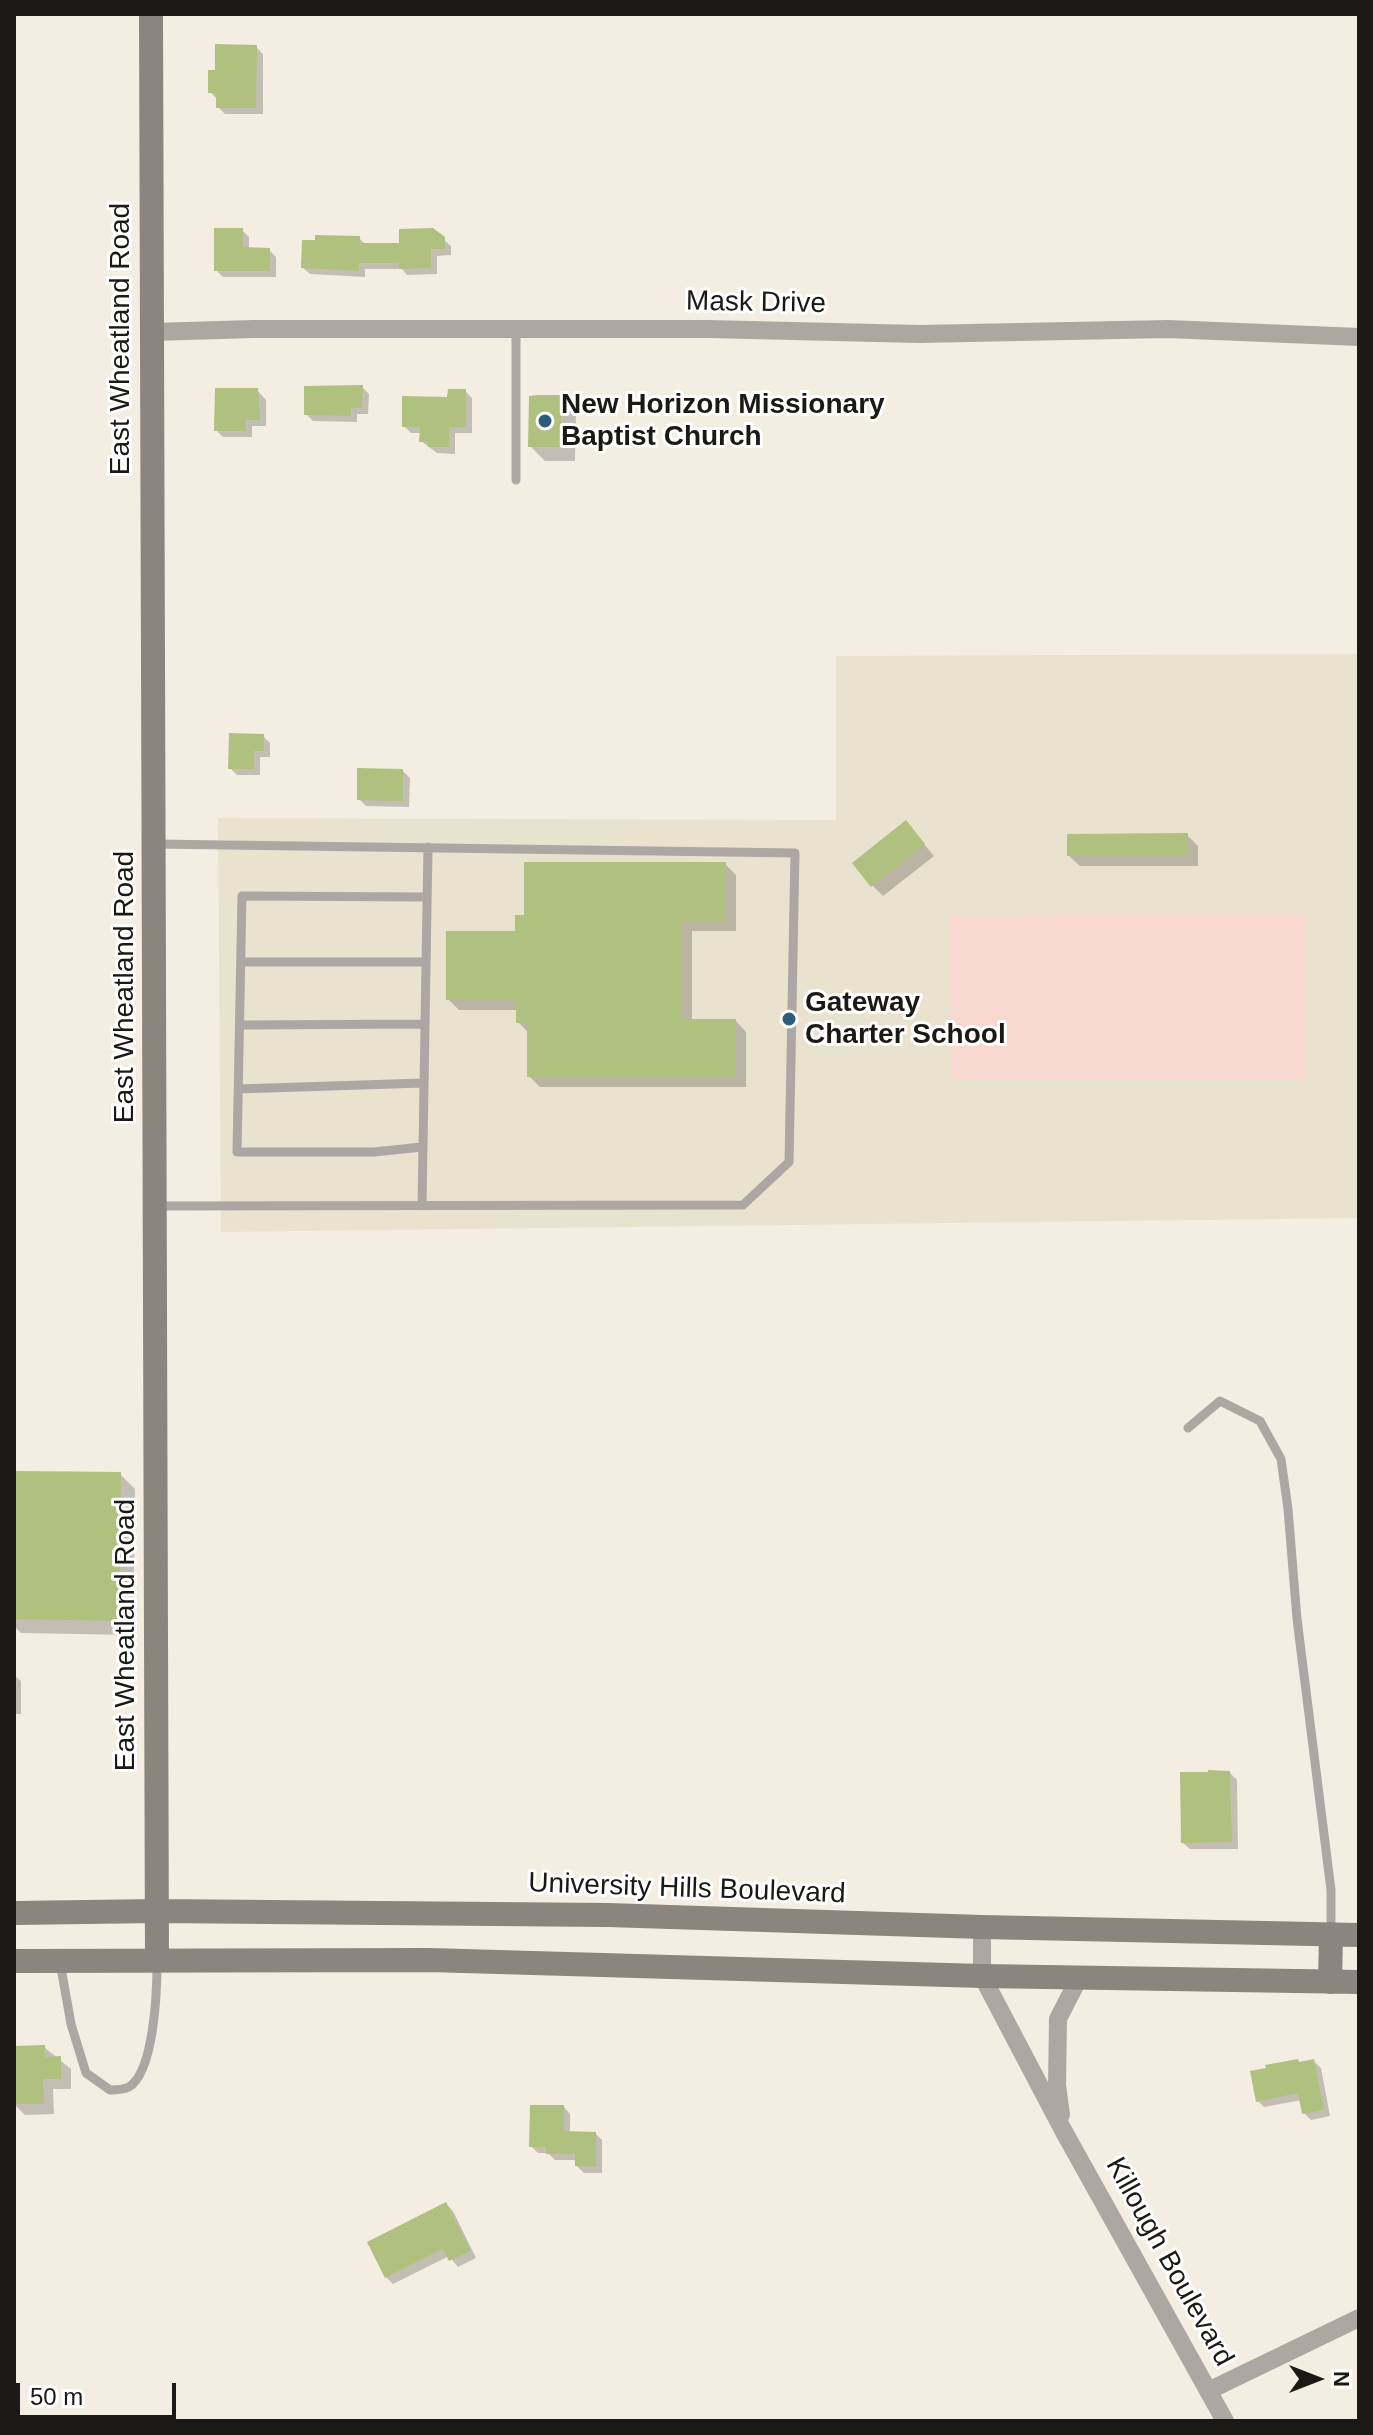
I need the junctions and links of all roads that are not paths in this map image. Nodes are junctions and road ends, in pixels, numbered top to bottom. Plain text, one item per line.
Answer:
1 (151, 14) edge
2 (516, 329) junction
3 (152, 332) junction
4 (1359, 337) edge
5 (516, 480) dead end
6 (155, 844) junction
7 (428, 847) junction
8 (427, 897) junction
9 (241, 962) junction
10 (426, 962) junction
11 (424, 1024) junction
12 (240, 1025) junction
13 (423, 1083) junction
14 (238, 1089) junction
15 (422, 1147) junction
16 (422, 1205) junction
17 (155, 1206) junction
18 (1188, 1428) dead end
19 (157, 1911) junction
20 (14, 1913) edge
21 (982, 1927) junction
22 (1331, 1934) junction
23 (1359, 1935) edge
24 (157, 1960) junction
25 (14, 1961) edge
26 (60, 1961) junction
27 (982, 1976) junction
28 (1080, 1976) junction
29 (1330, 1982) junction
30 (1359, 1982) edge
31 (1063, 2130) junction
32 (1359, 2318) edge
33 (1208, 2391) junction
34 (1225, 2421) edge

1 - 3 main road, East Wheatland Road
2 - 3 street, Mask Drive
2 - 4 street, Mask Drive
2 - 5 lane
3 - 6 main road, East Wheatland Road
6 - 7 lane
6 - 17 main road, East Wheatland Road
7 - 8 lane
7 - 16 lane
8 - 9 lane
8 - 10 lane
9 - 10 lane
9 - 12 lane
10 - 11 lane
11 - 12 lane
11 - 13 lane
12 - 14 lane
13 - 14 lane
13 - 15 lane
14 - 15 lane
15 - 16 lane
16 - 17 lane
17 - 19 main road, East Wheatland Road
18 - 22 lane
19 - 20 main road, University Hills Boulevard
19 - 21 main road, University Hills Boulevard
19 - 24 main road, East Wheatland Road
21 - 22 main road, University Hills Boulevard
21 - 27 street, Killough Boulevard
22 - 23 main road, University Hills Boulevard
22 - 29 main road
24 - 26 main road
24 - 26 lane
24 - 27 main road
25 - 26 main road
27 - 28 main road
27 - 31 street, Killough Boulevard
28 - 29 main road
28 - 31 street, Killough Boulevard
29 - 30 main road
31 - 33 street, Killough Boulevard
32 - 33 street
33 - 34 street, Killough Boulevard

